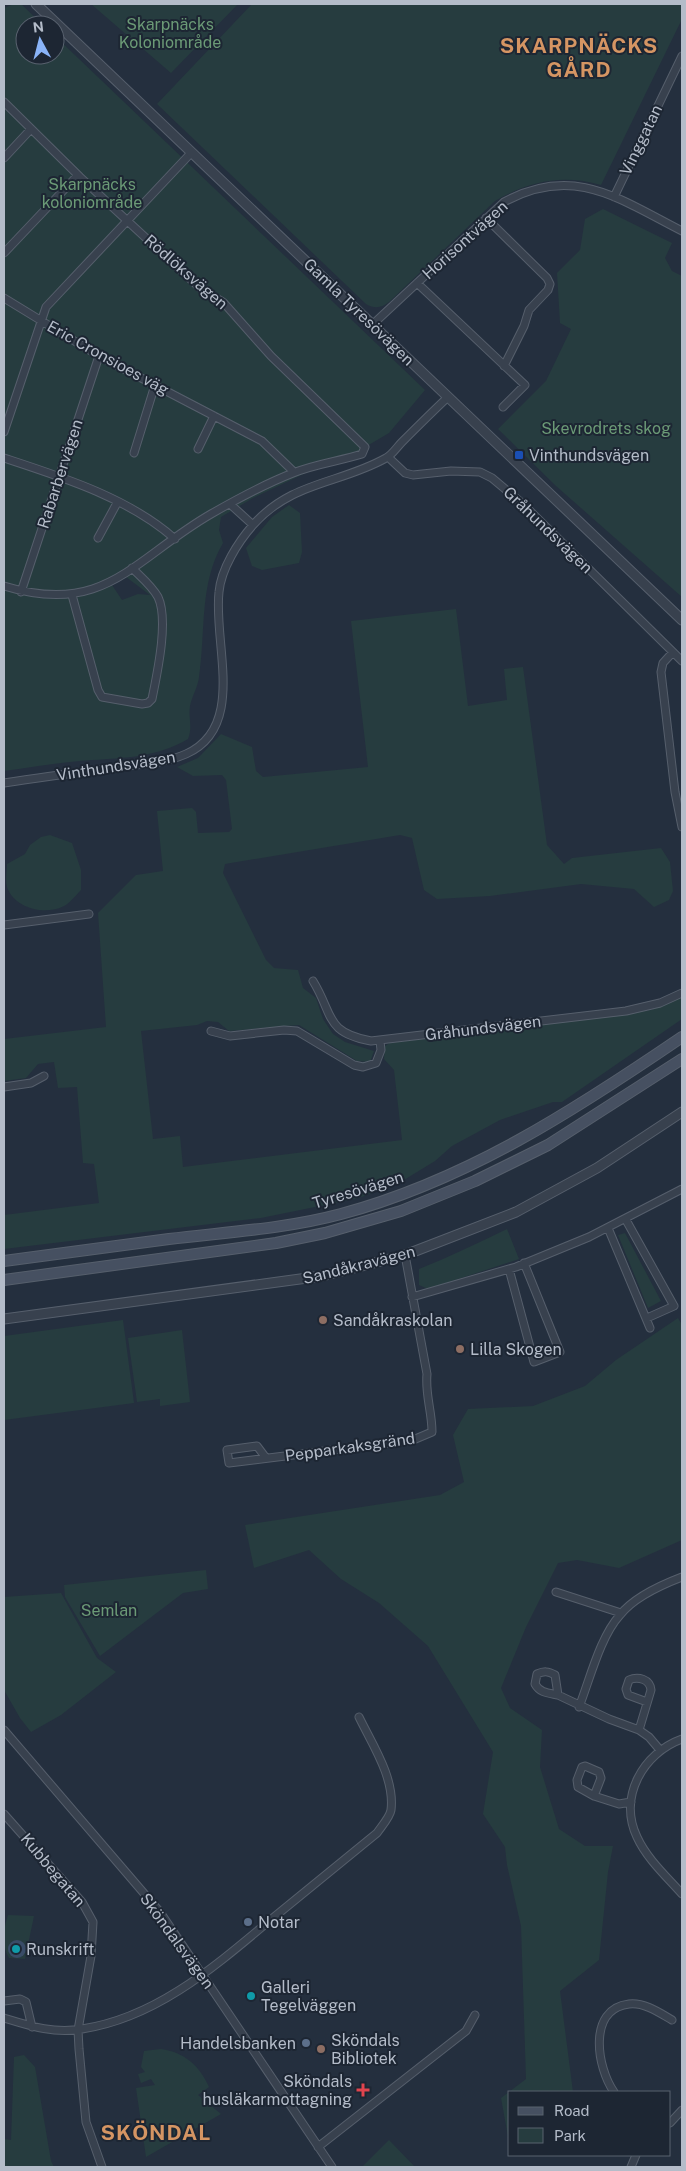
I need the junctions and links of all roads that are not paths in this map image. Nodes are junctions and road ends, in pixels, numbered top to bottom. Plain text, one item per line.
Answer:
1 (36, 4) edge
2 (682, 56) edge
3 (680, 65) edge
4 (4, 102) edge
5 (31, 129) junction
6 (191, 153) junction
7 (4, 158) edge
8 (78, 175) junction
9 (614, 197) junction
10 (486, 218) junction
11 (128, 220) junction
12 (682, 231) edge
13 (4, 253) edge
14 (417, 283) junction
15 (4, 298) edge
16 (41, 321) junction
17 (372, 325) junction
18 (99, 356) junction
19 (504, 366) junction
20 (156, 385) junction
21 (448, 397) junction
22 (503, 407) dead end
23 (214, 416) junction
24 (4, 432) edge
25 (198, 449) dead end
26 (134, 453) dead end
27 (4, 458) edge
28 (388, 458) junction
29 (294, 472) junction
30 (59, 476) junction
31 (117, 503) junction
32 (230, 504) junction
33 (253, 525) junction
34 (98, 538) dead end
35 (175, 539) junction
36 (132, 568) junction
37 (4, 586) edge
38 (21, 592) junction
39 (72, 595) junction
40 (682, 620) edge
41 (674, 652) junction
42 (682, 662) edge
43 (4, 783) edge
44 (682, 827) edge
45 (89, 914) dead end
46 (4, 925) edge
47 (313, 981) dead end
48 (682, 993) edge
49 (211, 1031) dead end
50 (682, 1037) edge
51 (380, 1041) junction
52 (682, 1059) edge
53 (44, 1076) dead end
54 (4, 1086) edge
55 (682, 1112) edge
56 (682, 1190) edge
57 (626, 1220) junction
58 (608, 1228) junction
59 (405, 1255) junction
60 (4, 1261) edge
61 (524, 1263) junction
62 (509, 1269) junction
63 (4, 1280) edge
64 (412, 1297) junction
65 (647, 1318) junction
66 (4, 1319) edge
67 (650, 1328) dead end
68 (266, 1458) junction
69 (682, 1577) edge
70 (556, 1592) dead end
71 (620, 1613) junction
72 (558, 1695) dead end
73 (647, 1702) dead end
74 (580, 1706) junction
75 (359, 1717) dead end
76 (4, 1730) edge
77 (639, 1730) junction
78 (682, 1738) edge
79 (660, 1750) junction
80 (594, 1796) dead end
81 (631, 1802) junction
82 (4, 1814) edge
83 (682, 1894) edge
84 (204, 1976) junction
85 (4, 2001) edge
86 (475, 2015) dead end
87 (4, 2018) edge
88 (672, 2020) dead end
89 (32, 2027) junction
90 (78, 2030) junction
91 (613, 2091) edge
92 (682, 2110) edge
93 (671, 2122) edge
94 (318, 2147) junction
95 (102, 2167) edge
96 (332, 2167) edge

1 - 6 street, Gamla Tyresövägen
2 - 3 street, Vinggatan
3 - 9 street, Vinggatan
4 - 5 street, Rödlöksvägen
5 - 7 street
5 - 8 street, Rödlöksvägen
6 - 11 street
6 - 17 street, Gamla Tyresövägen
8 - 11 street, Rödlöksvägen
8 - 13 street
9 - 10 street, Horisontvägen
9 - 12 street, Horisontvägen
10 - 14 street, Horisontvägen
10 - 19 street
11 - 16 street
11 - 29 street, Rödlöksvägen
14 - 17 street, Horisontvägen
14 - 19 street
15 - 16 street, Eric Cronsioes väg
16 - 18 street, Eric Cronsioes väg
16 - 24 street
17 - 21 street, Gamla Tyresövägen
18 - 20 street, Eric Cronsioes väg
18 - 30 street, Rabarbervägen
19 - 22 street
20 - 23 street, Eric Cronsioes väg
20 - 26 street
21 - 28 street, Vinthundsvägen
21 - 40 street, Gamla Tyresövägen
23 - 25 street
23 - 29 street, Eric Cronsioes väg
27 - 30 street
28 - 33 street, Vinthundsvägen
28 - 41 street, Gråhundsvägen
29 - 32 street
30 - 31 street
30 - 38 street, Rabarbervägen
31 - 34 street
31 - 35 street
32 - 33 street
32 - 35 street
33 - 43 street, Vinthundsvägen
35 - 36 street
36 - 39 street
36 - 39 street
37 - 38 street
38 - 39 street
41 - 42 street, Gråhundsvägen
41 - 44 street
45 - 46 street
47 - 51 street, Gråhundsvägen
48 - 51 street, Gråhundsvägen
49 - 51 street
50 - 60 main road, Tyresövägen
52 - 63 main road, Tyresövägen
53 - 54 street
55 - 59 street, Sandåkravägen
56 - 57 street
57 - 58 street
57 - 65 street
58 - 61 street
58 - 65 street
59 - 64 street, Pepparkaksgränd
59 - 66 street, Sandåkravägen
61 - 62 street
61 - 62 street
62 - 64 street
64 - 68 street, Pepparkaksgränd
65 - 67 street
68 - 68 street, Pepparkaksgränd
69 - 71 street
70 - 71 street
71 - 74 street
72 - 74 street
73 - 77 street
74 - 77 street
75 - 84 street
76 - 84 street, Sköndalsvägen
77 - 79 street
78 - 79 street
79 - 81 street
80 - 81 street
81 - 83 street
82 - 90 street, Kubbegatan
84 - 90 street
84 - 94 street, Sköndalsvägen
85 - 89 street
86 - 94 street
87 - 89 street
88 - 91 street
89 - 90 street
90 - 95 street, Kubbegatan
92 - 93 street
94 - 96 street, Sköndalsvägen

